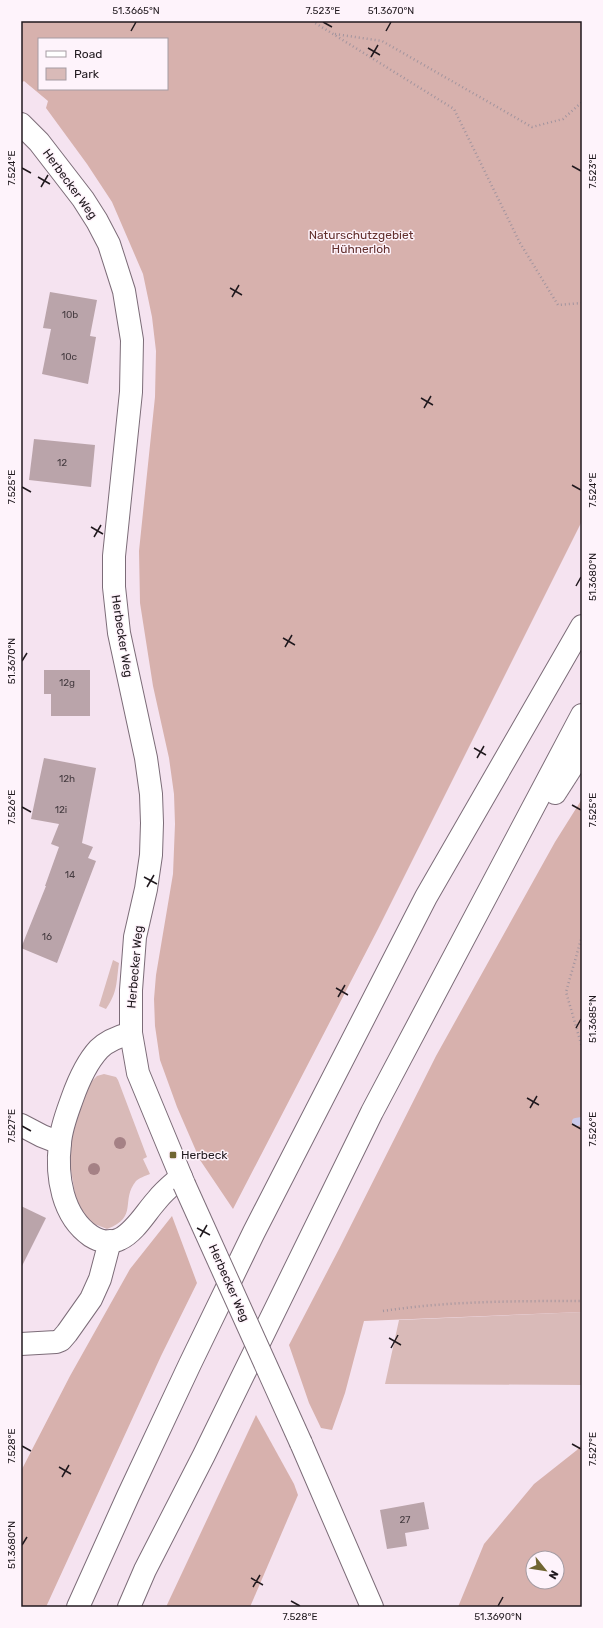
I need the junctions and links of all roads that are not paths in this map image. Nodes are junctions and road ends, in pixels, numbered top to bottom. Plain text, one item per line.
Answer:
1 (21, 124) edge
2 (582, 626) edge
3 (582, 715) edge
4 (582, 751) edge
5 (485, 901) junction
6 (131, 1033) junction
7 (21, 1125) edge
8 (60, 1143) junction
9 (183, 1181) junction
10 (110, 1241) junction
11 (21, 1344) edge
12 (78, 1607) edge
13 (130, 1607) edge
14 (372, 1607) edge

1 - 6 main road, Herbecker Weg
2 - 12 main road
3 - 5 main road
4 - 5 main road
5 - 13 main road
6 - 8 main road
6 - 9 main road, Herbecker Weg
7 - 8 main road
8 - 10 main road
9 - 10 main road
9 - 14 main road, Herbecker Weg, bridge
10 - 11 main road

